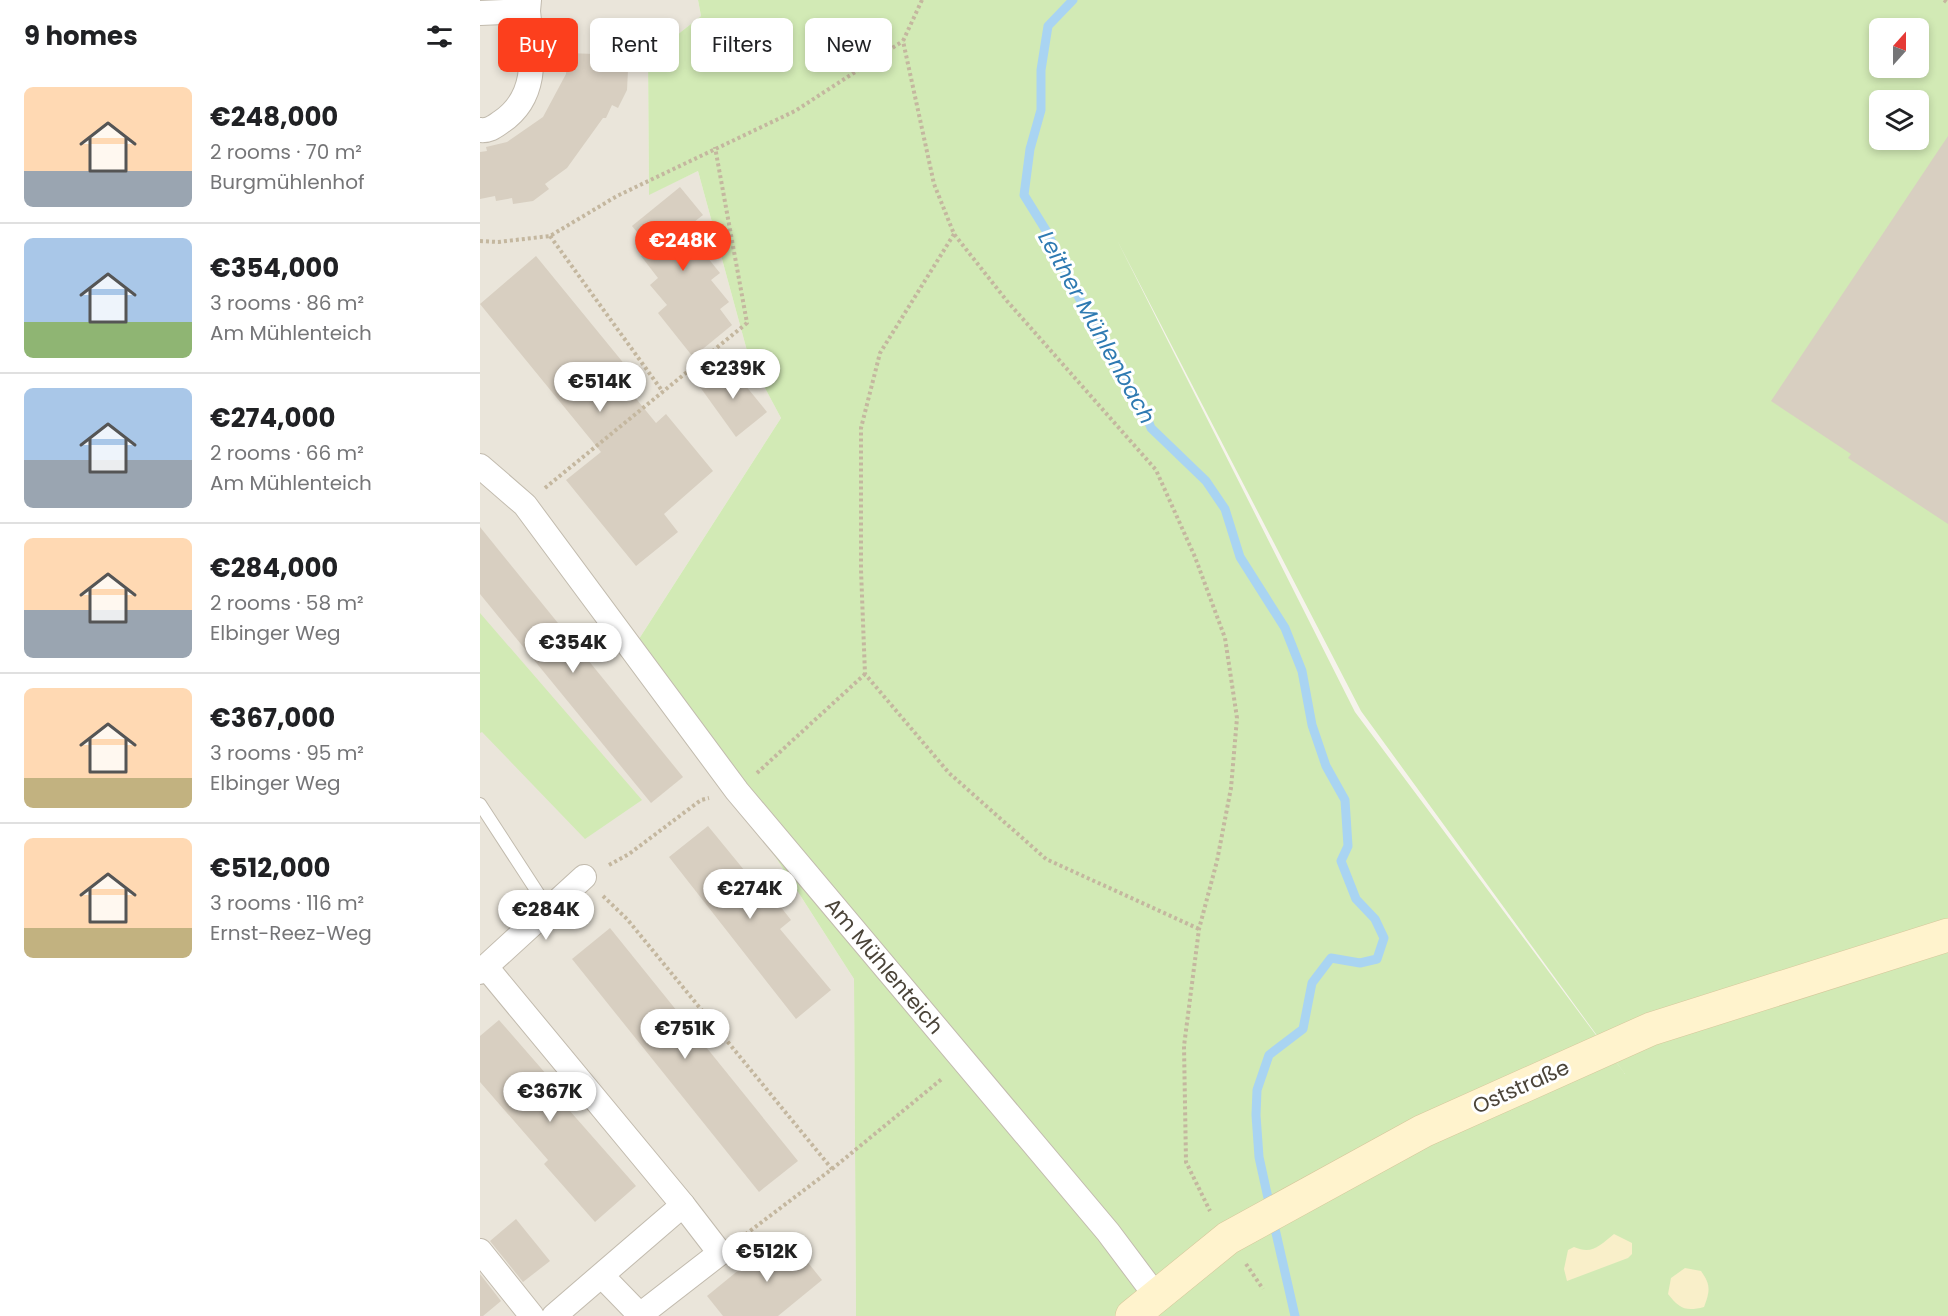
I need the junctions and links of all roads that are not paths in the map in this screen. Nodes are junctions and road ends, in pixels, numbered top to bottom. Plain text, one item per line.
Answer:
1 (529, 5) edge
2 (480, 13) edge
3 (480, 130) edge
4 (480, 466) edge
5 (480, 804) edge
6 (584, 877) road end
7 (549, 910) junction
8 (1948, 935) edge
9 (483, 970) edge
10 (683, 1205) junction
11 (480, 1251) edge
12 (602, 1276) junction
13 (1144, 1306) edge
14 (532, 1316) edge
15 (554, 1316) edge

1 - 2 street
1 - 3 street
4 - 13 street, Am Mühlenteich
5 - 7 lane
6 - 7 street
7 - 9 street
8 - 13 street, Oststraße
9 - 10 street
10 - 12 street
10 - 12 street
11 - 14 street
12 - 15 street

